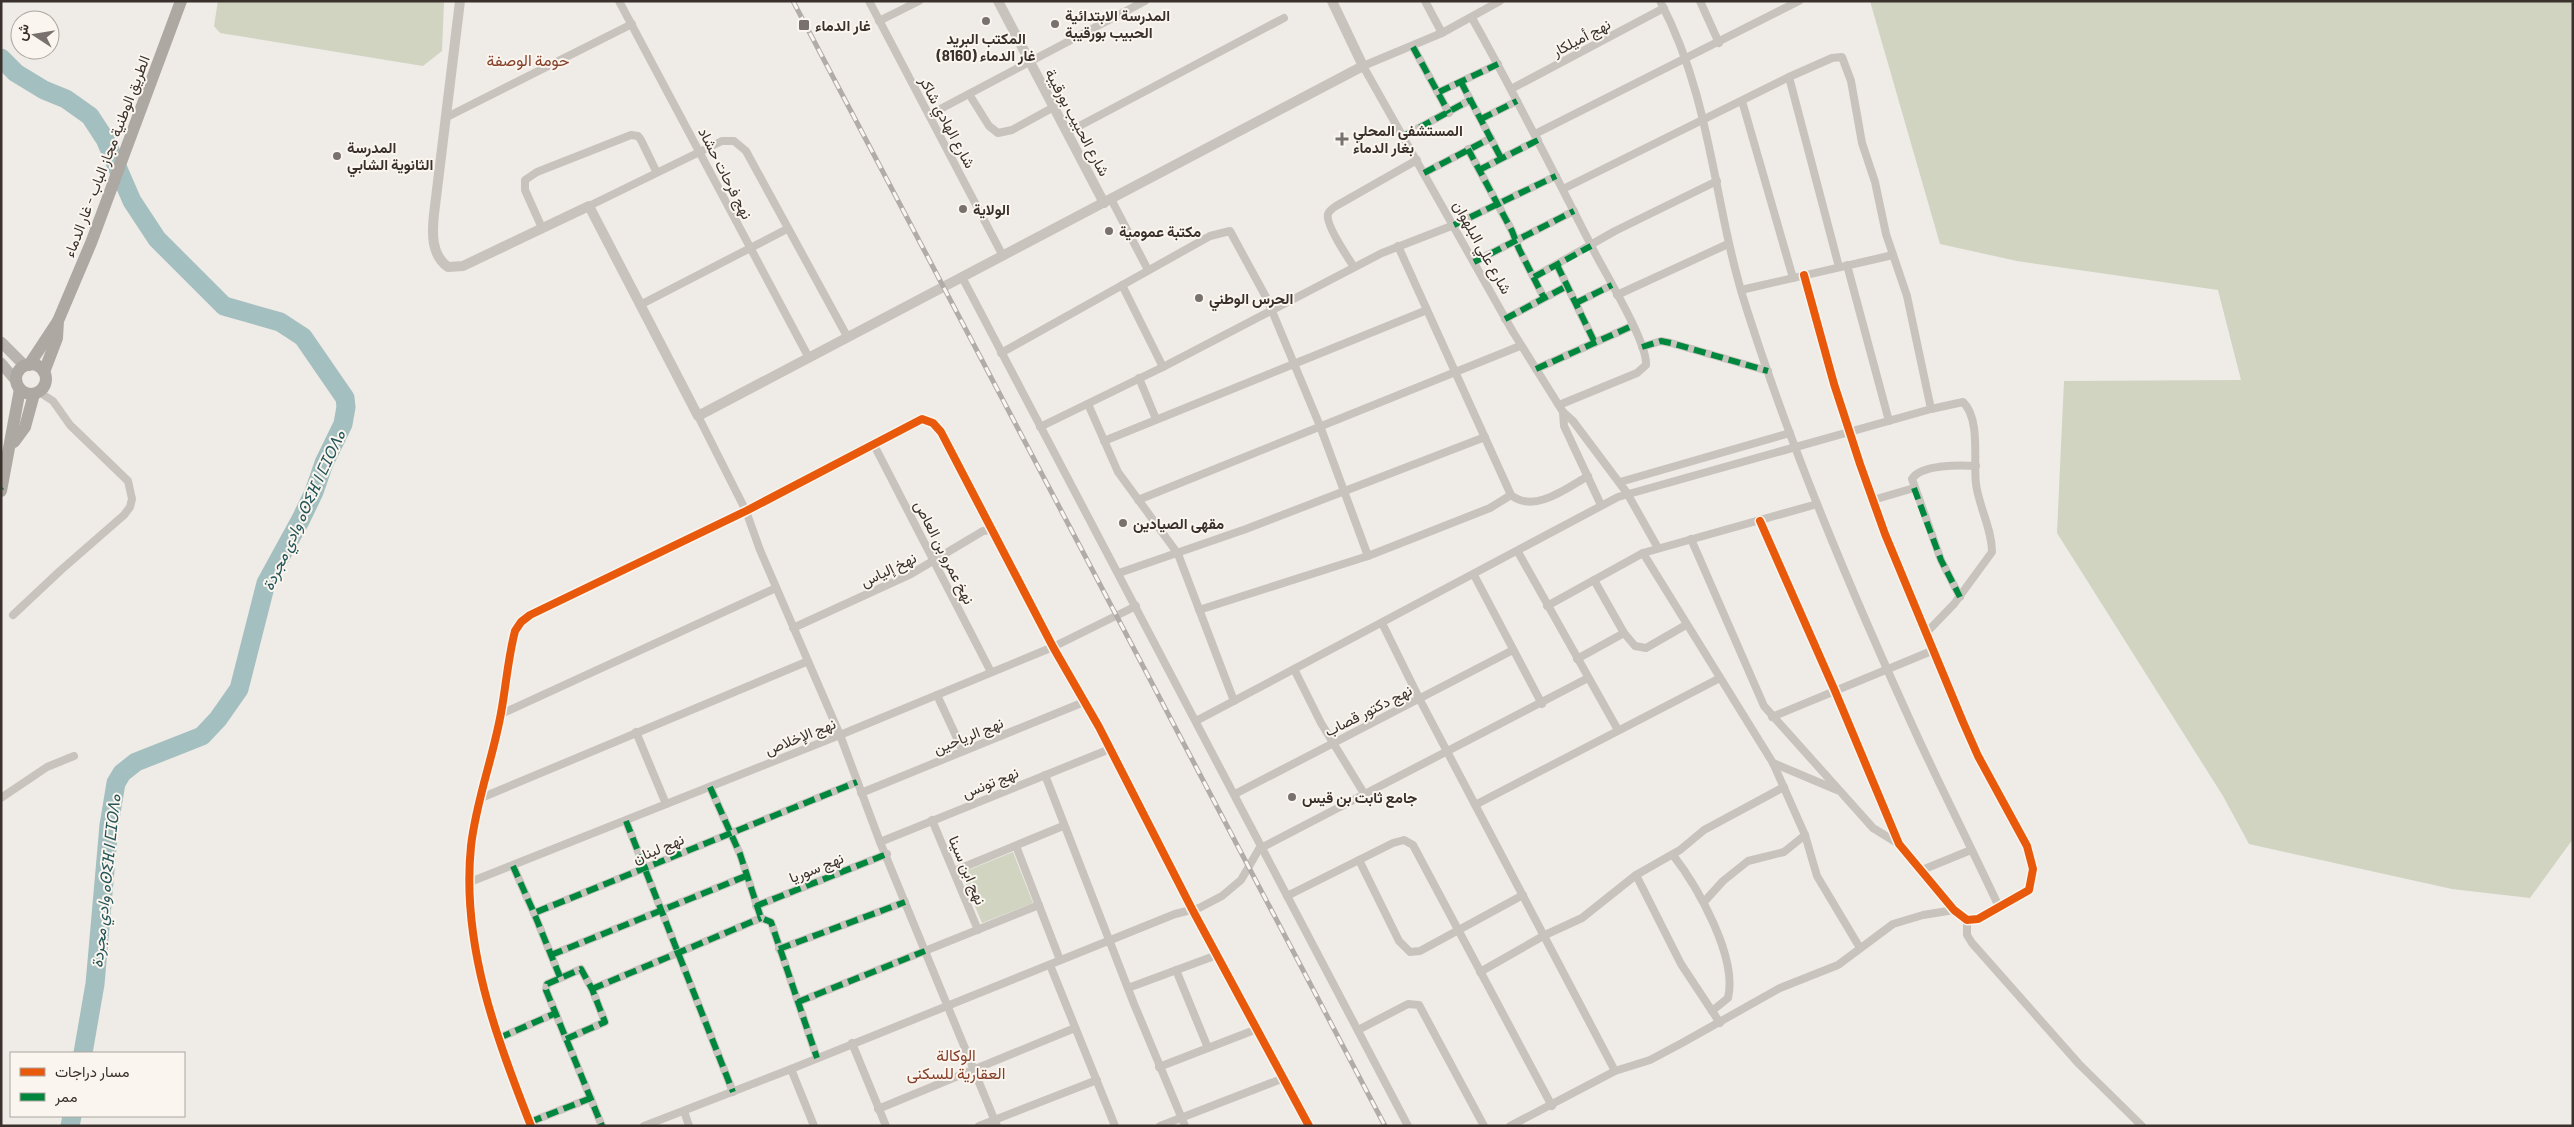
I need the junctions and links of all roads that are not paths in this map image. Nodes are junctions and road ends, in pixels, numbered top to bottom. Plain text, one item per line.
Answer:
1 (181, 1) edge
2 (460, 1) edge
3 (620, 1) edge
4 (869, 1) edge
5 (919, 1) edge
6 (998, 1) edge
7 (1145, 1) edge
8 (1332, 1) edge
9 (1425, 1) edge
10 (1500, 1) edge
11 (1700, 1) edge
12 (1799, 1) edge
13 (1662, 5) edge
14 (1284, 18) dead end
15 (1472, 18) junction
16 (879, 21) junction
17 (632, 24) junction
18 (1442, 33) junction
19 (1719, 43) junction
20 (1414, 47) junction
21 (1686, 60) junction
22 (1029, 62) junction
23 (1498, 64) junction
24 (1364, 66) junction
25 (1789, 78) junction
26 (1461, 82) junction
27 (1511, 89) junction
28 (1439, 92) junction
29 (969, 94) junction
30 (1470, 100) junction
31 (1517, 101) junction
32 (1742, 101) junction
33 (1054, 107) junction
34 (1449, 113) junction
35 (929, 115) junction
36 (445, 118) junction
37 (1481, 119) junction
38 (1704, 119) junction
39 (1068, 132) junction
40 (1404, 136) junction
41 (1536, 137) junction
42 (1491, 138) junction
43 (1468, 149) junction
44 (700, 152) junction
45 (1501, 158) junction
46 (1417, 160) junction
47 (1479, 170) junction
48 (656, 172) junction
49 (1424, 173) junction
50 (1556, 176) junction
51 (1717, 181) junction
52 (1563, 189) junction
53 (1107, 201) junction
54 (589, 206) junction
55 (1497, 206) junction
56 (1574, 211) junction
57 (1454, 225) junction
58 (542, 228) junction
59 (787, 229) junction
60 (1515, 241) junction
61 (1728, 244) junction
62 (1398, 246) junction
63 (1591, 246) junction
64 (749, 249) junction
65 (1893, 254) junction
66 (1002, 256) junction
67 (1474, 262) junction
68 (1556, 264) junction
69 (1843, 266) junction
70 (1354, 267) junction
71 (1148, 270) junction
72 (1804, 276) junction
73 (962, 277) junction
74 (1534, 277) junction
75 (1793, 278) junction
76 (1122, 285) junction
77 (1612, 285) junction
78 (1567, 286) junction
79 (1740, 290) junction
80 (1617, 295) junction
81 (1544, 298) junction
82 (1576, 303) junction
83 (640, 304) junction
84 (1427, 310) junction
85 (1272, 311) junction
86 (1505, 319) junction
87 (58, 321) junction
88 (1632, 326) junction
89 (848, 338) junction
90 (1, 342) edge
91 (1595, 343) junction
92 (1520, 346) junction
93 (1642, 347) junction
94 (1001, 353) junction
95 (809, 358) junction
96 (1, 363) edge
97 (1294, 365) junction
98 (27, 366) junction
99 (1163, 366) junction
100 (1536, 369) junction
101 (1768, 371) junction
102 (44, 372) junction
103 (1456, 373) junction
104 (1139, 378) junction
105 (19, 386) junction
106 (37, 393) junction
107 (1088, 404) junction
108 (1561, 408) junction
109 (1931, 409) junction
110 (698, 416) junction
111 (1156, 419) junction
112 (1889, 421) junction
113 (1320, 426) junction
114 (1040, 427) junction
115 (1790, 433) junction
116 (1849, 433) junction
117 (1485, 437) junction
118 (1104, 441) junction
119 (874, 445) junction
120 (1795, 448) junction
121 (9, 450) junction
122 (1976, 466) junction
123 (1588, 476) junction
124 (1620, 482) junction
125 (1914, 488) junction
126 (2, 489) edge
127 (1344, 491) junction
128 (1628, 493) junction
129 (1511, 495) junction
130 (1138, 500) junction
131 (1873, 500) junction
132 (1817, 504) junction
133 (1601, 505) junction
134 (746, 511) junction
135 (1760, 521) junction
136 (992, 530) junction
137 (1691, 540) junction
138 (1658, 548) junction
139 (1518, 552) junction
140 (1643, 553) junction
141 (1178, 554) junction
142 (1368, 556) junction
143 (935, 562) junction
144 (1119, 573) junction
145 (1474, 575) junction
146 (1594, 580) junction
147 (776, 588) junction
148 (1960, 597) junction
149 (1136, 606) junction
150 (1547, 606) junction
151 (1199, 610) junction
152 (13, 615) dead end
153 (1382, 623) junction
154 (1686, 625) junction
155 (794, 628) junction
156 (1927, 632) junction
157 (1624, 633) junction
158 (1052, 647) junction
159 (1513, 650) junction
160 (1934, 650) junction
161 (1577, 659) junction
162 (806, 662) junction
163 (1294, 669) junction
164 (1888, 669) junction
165 (991, 672) junction
166 (1588, 678) junction
167 (1720, 678) junction
168 (1835, 690) junction
169 (937, 695) junction
170 (1420, 700) junction
171 (1234, 701) junction
172 (1084, 702) junction
173 (1542, 704) junction
174 (501, 714) junction
175 (1772, 717) junction
176 (1196, 721) junction
177 (1618, 730) junction
178 (636, 732) junction
179 (840, 735) junction
180 (1334, 742) junction
181 (1110, 749) junction
182 (963, 752) junction
183 (1448, 752) junction
184 (74, 756) dead end
185 (1773, 763) junction
186 (1045, 775) junction
187 (857, 782) junction
188 (710, 787) junction
189 (1784, 787) junction
190 (1841, 792) junction
191 (861, 793) junction
192 (1235, 794) junction
193 (1365, 795) junction
194 (1, 798) edge
195 (481, 798) junction
196 (666, 804) junction
197 (1476, 805) junction
198 (932, 820) junction
199 (626, 821) junction
200 (1064, 826) junction
201 (730, 834) junction
202 (1805, 835) junction
203 (880, 842) junction
204 (1899, 844) junction
205 (1016, 846) junction
206 (1262, 848) junction
207 (1971, 850) junction
208 (887, 854) junction
209 (1672, 855) junction
210 (1359, 860) junction
211 (513, 866) junction
212 (645, 869) junction
213 (954, 870) junction
214 (1922, 870) junction
215 (1636, 875) junction
216 (746, 876) junction
217 (470, 882) junction
218 (1287, 896) junction
219 (1523, 896) junction
220 (905, 902) junction
221 (1704, 902) junction
222 (1039, 905) junction
223 (756, 906) junction
224 (1999, 907) junction
225 (1192, 909) junction
226 (661, 910) junction
227 (1954, 910) junction
228 (534, 913) junction
229 (761, 918) junction
230 (1967, 920) junction
231 (978, 930) junction
232 (1457, 932) junction
233 (1545, 935) junction
234 (1110, 941) junction
235 (1860, 948) junction
236 (779, 949) junction
237 (925, 951) junction
238 (678, 954) junction
239 (551, 955) junction
240 (1217, 955) junction
241 (1060, 960) junction
242 (1050, 965) junction
243 (1176, 970) junction
244 (1480, 972) junction
245 (560, 977) junction
246 (1128, 988) junction
247 (592, 989) junction
248 (798, 1002) junction
249 (947, 1005) junction
250 (1712, 1011) junction
251 (556, 1013) junction
252 (1720, 1023) junction
253 (1075, 1028) junction
254 (1257, 1028) junction
255 (1358, 1030) junction
256 (499, 1038) junction
257 (566, 1039) junction
258 (852, 1044) junction
259 (1208, 1048) junction
260 (817, 1058) junction
261 (1159, 1067) junction
262 (791, 1069) junction
263 (974, 1069) junction
264 (1616, 1071) junction
265 (1284, 1078) junction
266 (1096, 1080) junction
267 (734, 1092) junction
268 (591, 1098) junction
269 (1552, 1106) junction
270 (878, 1109) junction
271 (684, 1111) junction
272 (1181, 1117) junction
273 (995, 1122) edge
274 (530, 1124) edge
275 (602, 1126) edge
276 (644, 1126) edge
277 (690, 1126) edge
278 (814, 1126) edge
279 (886, 1126) edge
280 (979, 1126) edge
281 (1115, 1126) edge
282 (1160, 1126) edge
283 (1185, 1126) edge
284 (1309, 1126) edge
285 (1408, 1126) edge
286 (1484, 1126) edge
287 (1510, 1126) edge
288 (2142, 1126) edge

1 - 87 main road, الطريق الوطنية مجاز الباب - غار الدماء
2 - 36 street
3 - 17 street, نهج فرحات حشاد
4 - 16 street, شارع الهادي شاكر
5 - 16 street
6 - 22 street, شارع الحبيب بورقيبة
7 - 22 street
8 - 24 street, شارع علي البلهوان
9 - 18 street
10 - 15 street
11 - 19 street
12 - 19 street
13 - 21 street
13 - 27 street, نهج أميلكار
14 - 39 street
15 - 18 street
15 - 23 street
16 - 35 street, شارع الهادي شاكر
17 - 36 street
17 - 44 street, نهج فرحات حشاد
18 - 20 street
19 - 21 street
20 - 24 street
20 - 28 street
21 - 38 street
21 - 41 street
22 - 29 street
22 - 33 street, شارع الحبيب بورقيبة
23 - 26 street
23 - 27 street
24 - 40 street, شارع علي البلهوان
24 - 53 street
25 - 32 street
25 - 65 street
25 - 69 street
26 - 28 street
26 - 30 street
27 - 31 street
28 - 34 street
29 - 33 street
29 - 35 street
30 - 34 street
30 - 37 street
31 - 37 street
31 - 41 street
32 - 38 street
32 - 75 street
33 - 39 street, شارع الحبيب بورقيبة
34 - 40 street
35 - 66 street, شارع الهادي شاكر
36 - 58 street
37 - 42 street
38 - 51 street
38 - 52 street
39 - 53 street, شارع الحبيب بورقيبة
40 - 46 street, شارع علي البلهوان
41 - 45 street
41 - 50 street
42 - 43 street
42 - 45 street
43 - 47 street
43 - 49 street
44 - 48 street
44 - 59 street
44 - 64 street, نهج فرحات حشاد
45 - 47 street
46 - 49 street, شارع علي البلهوان
46 - 70 street
47 - 55 street
48 - 54 street
48 - 58 street
49 - 57 street, شارع علي البلهوان
50 - 52 street
50 - 55 street
51 - 61 street
51 - 63 street
52 - 56 street
53 - 66 street
53 - 71 street
54 - 58 street
54 - 83 street
55 - 57 street
55 - 60 street
56 - 60 street
56 - 63 street
57 - 62 street
57 - 67 street, شارع علي البلهوان
59 - 64 street
59 - 89 street
60 - 67 street
60 - 74 street
61 - 79 street
61 - 80 street
62 - 70 street
62 - 84 street
63 - 68 street
63 - 77 street
64 - 83 street
64 - 95 street, نهج فرحات حشاد
65 - 69 street
65 - 109 street
66 - 73 street
67 - 86 street, شارع علي البلهوان
68 - 74 street
68 - 78 street
69 - 72 street
69 - 112 street
70 - 85 street
71 - 76 street
71 - 85 street
72 - 75 street
72 - 116 street
73 - 89 street
73 - 94 street
74 - 81 street
75 - 79 street
76 - 94 street
76 - 99 street
77 - 80 street
77 - 82 street
78 - 81 street
78 - 82 street
79 - 101 street
80 - 88 street
81 - 86 street
82 - 91 street
83 - 110 street
84 - 97 street
84 - 103 street
85 - 97 street
85 - 99 street
86 - 92 street, شارع علي البلهوان
87 - 98 main road, الطريق الوطنية مجاز الباب - غار الدماء
87 - 102 main road, الطريق الوطنية مجاز الباب - غار الدماء
88 - 91 street
88 - 93 street
89 - 95 street
90 - 98 main road
91 - 100 street
92 - 100 street, شارع علي البلهوان
92 - 103 street
93 - 101 street
93 - 108 street
94 - 114 street
95 - 110 street
96 - 105 main road
97 - 111 street
97 - 113 street
98 - 102 main road
98 - 105 main road
99 - 104 street
100 - 108 street, شارع علي البلهوان
101 - 115 street
102 - 106 main road
103 - 113 street
103 - 117 street
104 - 107 street
104 - 111 street
105 - 106 main road
105 - 121 main road
106 - 121 main road
106 - 152 street
107 - 114 street
107 - 118 street
108 - 123 street
108 - 124 street, شارع علي البلهوان
109 - 112 street
109 - 122 street
110 - 134 street
111 - 118 street
112 - 116 street
113 - 127 street
113 - 130 street
114 - 144 street
115 - 120 street
115 - 124 street
116 - 120 street
116 - 131 street
117 - 127 street
117 - 129 street
118 - 130 street
119 - 134 street
119 - 136 street
119 - 143 street, نهخ عمرو بن العاص
120 - 128 street
120 - 132 street
121 - 126 main road
122 - 125 street
122 - 148 street
123 - 129 street
123 - 133 street
124 - 128 street, شارع علي البلهوان
125 - 131 street
125 - 148 street
127 - 141 street
127 - 142 street
128 - 133 street
128 - 138 street, شارع علي البلهوان
129 - 142 street
130 - 141 street
131 - 156 street
132 - 135 street
132 - 164 street
133 - 139 street
134 - 147 street
134 - 174 street
135 - 137 street
135 - 168 street
136 - 143 street, نهخ إلياس
136 - 158 street
137 - 138 street
137 - 175 street
138 - 140 street
139 - 145 street
139 - 150 street
140 - 146 street
140 - 154 street
141 - 144 street
141 - 151 street
142 - 151 street
143 - 155 street, نهخ إلياس
143 - 165 street, نهخ عمرو بن العاص
144 - 149 street
145 - 153 street
145 - 159 street
146 - 150 street
146 - 157 street
147 - 155 street
147 - 174 street
148 - 156 street
149 - 158 street, نهج الإخلاص
149 - 176 street
150 - 161 street
151 - 171 street
153 - 163 street
153 - 170 street
154 - 157 street
154 - 167 street
155 - 162 street
156 - 160 street
157 - 161 street
158 - 165 street, نهج الإخلاص
158 - 172 street
159 - 170 street, نهج دكتور قصاب
159 - 173 street
160 - 164 street
160 - 224 street
161 - 166 street
162 - 178 street
162 - 179 street
163 - 171 street
163 - 180 street
164 - 168 street
164 - 207 street
165 - 169 street, نهج الإخلاص
166 - 173 street
166 - 177 street
167 - 177 street
167 - 185 street
168 - 175 street
168 - 204 street
169 - 179 street, نهج الإخلاص
169 - 182 street
170 - 180 street, نهج دكتور قصاب
170 - 183 street
171 - 176 street
172 - 181 street
172 - 182 street, نهج الرياحين
173 - 183 street
174 - 195 street
175 - 190 street
176 - 192 street
177 - 197 street
178 - 195 street
178 - 196 street
179 - 187 street
179 - 188 street, نهج الإخلاص
180 - 192 street, نهج دكتور قصاب
180 - 193 street
181 - 186 street, نهج تونس
181 - 225 street
182 - 191 street, نهج الرياحين
183 - 193 street
183 - 197 street
184 - 194 street
185 - 189 street
185 - 190 street
186 - 198 street, نهج تونس
186 - 200 street
187 - 191 street
187 - 201 street, نهج لبنان
188 - 196 street, نهج الإخلاص
188 - 201 street
189 - 202 street
189 - 209 street
190 - 204 street
191 - 203 street
192 - 206 street
193 - 206 street
195 - 217 street
196 - 199 street, نهج الإخلاص
197 - 219 street
198 - 203 street, نهج تونس
198 - 213 street, نهج ابن سينا
199 - 211 street, نهج الإخلاص
199 - 212 street
200 - 205 street
200 - 234 street
201 - 212 street, نهج لبنان
201 - 216 street
202 - 221 street
202 - 235 street
203 - 208 street
204 - 214 street
205 - 213 street
205 - 222 street
206 - 218 street
206 - 225 street
207 - 214 street
207 - 224 street
208 - 220 street
208 - 223 street, نهج سوريا
209 - 215 street
209 - 221 street
210 - 218 street
210 - 232 street
210 - 232 street
211 - 217 street, نهج الإخلاص
211 - 228 street
212 - 226 street
212 - 228 street, نهج لبنان
213 - 231 street, نهج ابن سينا
214 - 227 street
215 - 233 street
215 - 250 street
216 - 223 street
216 - 226 street
217 - 256 street
218 - 255 street
219 - 232 street
219 - 233 street
220 - 236 street
220 - 237 street
221 - 250 street
222 - 231 street
222 - 241 street
223 - 229 street
224 - 230 street
225 - 234 street
225 - 240 street
226 - 238 street
226 - 239 street
227 - 230 street
227 - 235 street
228 - 239 street
229 - 236 street
229 - 238 street
230 - 288 street
231 - 237 street
232 - 244 street
233 - 244 street
233 - 264 street
234 - 241 street
234 - 246 street
235 - 252 street
236 - 248 street
237 - 248 street
237 - 249 street
238 - 247 street
238 - 267 street
239 - 245 street
240 - 243 street
240 - 254 street
241 - 242 street
242 - 249 street
242 - 253 street
243 - 246 street
243 - 259 street
244 - 269 street
245 - 247 street
245 - 251 street
246 - 261 street
247 - 257 street
248 - 260 street
249 - 258 street
249 - 263 street
250 - 252 street
251 - 256 street
251 - 257 street
252 - 264 street
253 - 263 street
253 - 266 street
254 - 259 street
254 - 265 street
255 - 285 street
255 - 286 street
256 - 274 street
257 - 268 street
258 - 260 street
258 - 270 street
259 - 261 street
260 - 262 street
261 - 272 street
262 - 267 street
262 - 278 street
263 - 270 street
263 - 273 street
264 - 269 street
265 - 272 street
265 - 284 street
266 - 273 street
266 - 281 street
267 - 271 street
268 - 274 street
268 - 275 street
269 - 287 street
270 - 279 street
271 - 276 street
271 - 277 street
272 - 282 street
272 - 283 street
273 - 280 street

